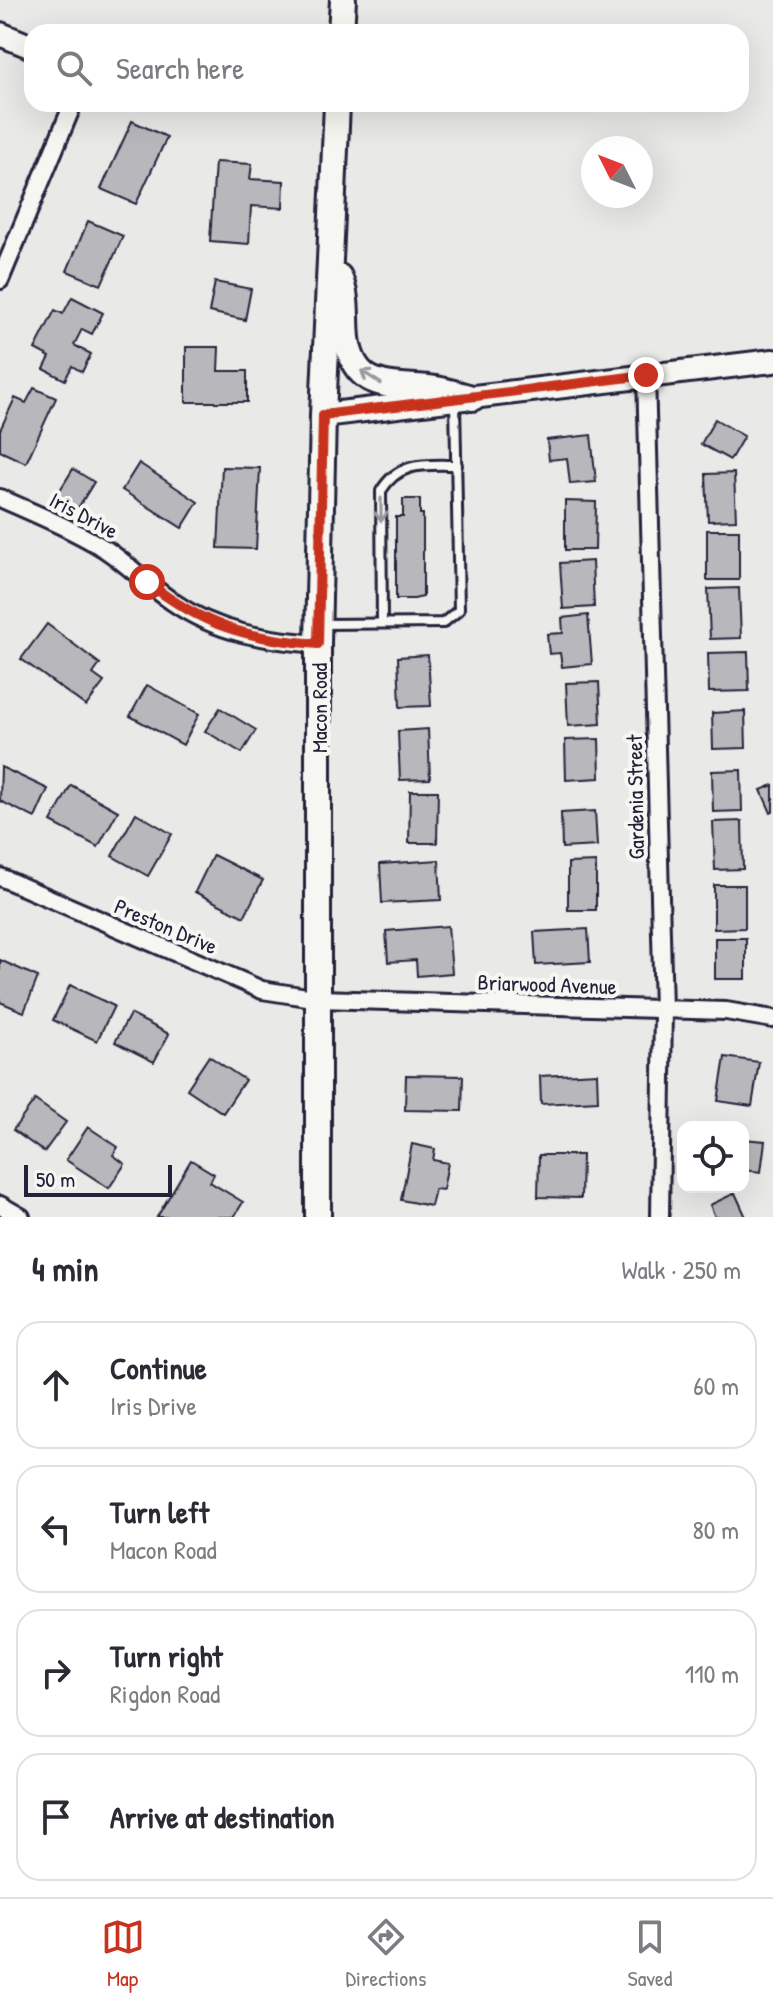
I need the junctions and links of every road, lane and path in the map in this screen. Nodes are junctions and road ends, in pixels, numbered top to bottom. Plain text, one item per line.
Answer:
1 (343, 0) edge
2 (342, 24) edge
3 (0, 34) edge
4 (24, 44) edge
5 (70, 112) edge
6 (337, 112) edge
7 (330, 261) junction
8 (0, 280) edge
9 (773, 361) edge
10 (646, 375) junction
11 (464, 399) junction
12 (323, 415) junction
13 (457, 465) junction
14 (0, 498) edge
15 (382, 623) junction
16 (318, 634) junction
17 (0, 877) edge
18 (320, 999) junction
19 (663, 1009) junction
20 (773, 1019) edge
21 (0, 1205) edge
22 (21, 1217) edge
23 (318, 1217) edge
24 (660, 1217) edge

1 - 2 main road
3 - 4 street
5 - 8 street
6 - 7 main road, Macon Road
11 -> 7 main road
7 - 12 main road, Macon Road
9 - 10 street
10 - 11 street
10 - 19 street, Gardenia Street
11 - 12 street
11 - 13 lane
12 - 16 main road, Macon Road
13 -> 15 lane
13 - 15 lane
14 - 16 street, Iris Drive
15 - 16 lane
16 - 18 main road, Macon Road
17 - 18 street, Preston Drive
18 - 19 street, Briarwood Avenue
18 - 23 main road, Macon Road
19 - 20 street, Briarwood Avenue
19 - 24 street, Gardenia Street
21 - 22 street

